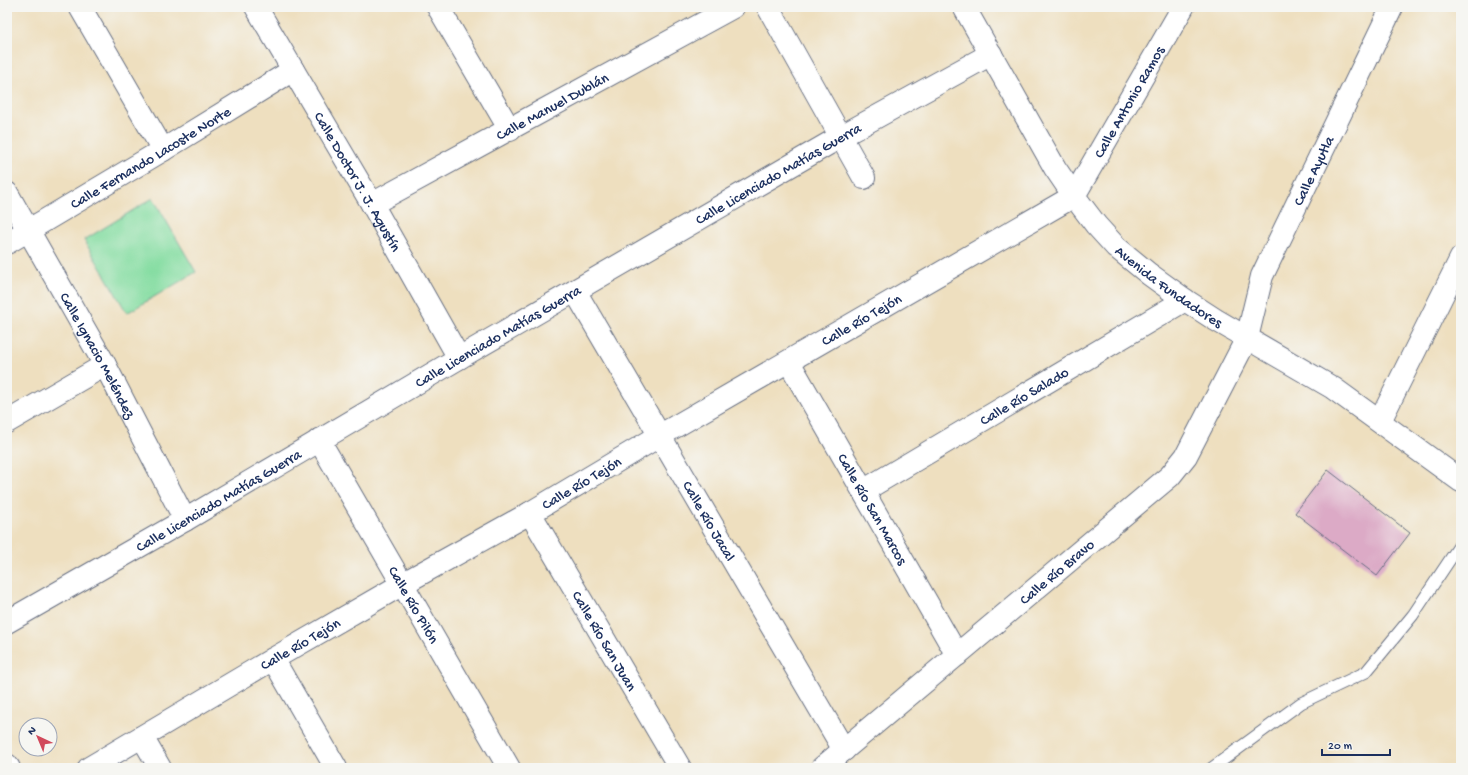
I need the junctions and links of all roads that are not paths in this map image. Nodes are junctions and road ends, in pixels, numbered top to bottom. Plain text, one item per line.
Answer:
1 (80, 7) edge
2 (256, 7) edge
3 (438, 7) edge
4 (733, 7) edge
5 (768, 7) edge
6 (964, 7) edge
7 (1392, 7) edge
8 (1179, 10) edge
9 (991, 54) junction
10 (293, 70) junction
11 (510, 130) junction
12 (840, 137) junction
13 (163, 150) junction
14 (864, 178) dead end
15 (7, 193) edge
16 (1074, 196) junction
17 (372, 204) junction
18 (29, 230) junction
19 (7, 243) edge
20 (1461, 258) edge
21 (575, 291) junction
22 (1185, 300) junction
23 (1247, 338) junction
24 (459, 358) junction
25 (789, 362) junction
26 (105, 366) junction
27 (1380, 421) junction
28 (7, 422) edge
29 (659, 436) junction
30 (319, 440) junction
31 (1461, 481) edge
32 (863, 491) junction
33 (530, 513) junction
34 (185, 520) junction
35 (1461, 543) edge
36 (403, 584) junction
37 (7, 622) edge
38 (957, 655) junction
39 (273, 659) junction
40 (142, 737) junction
41 (844, 750) junction
42 (7, 765) edge
43 (9, 768) edge
44 (89, 768) edge
45 (160, 768) edge
46 (336, 768) edge
47 (509, 768) edge
48 (680, 768) edge
49 (822, 768) edge
50 (1212, 768) edge

1 - 13 street
2 - 10 street, Calle Doctor J. J. Agustín
3 - 11 street
4 - 11 street, Calle Manuel Dublán
5 - 12 street
6 - 9 street, Avenida Fundadores
7 - 23 street, Calle Ayutla
8 - 16 street, Calle Antonio Ramos
9 - 12 street, Calle Licenciado Matías Guerra
9 - 16 street, Avenida Fundadores
10 - 13 street, Calle Fernando Lacoste Norte
10 - 17 street, Calle Doctor J. J. Agustín
11 - 17 street, Calle Manuel Dublán
12 - 14 street
12 - 21 street, Calle Licenciado Matías Guerra
13 - 18 street, Calle Fernando Lacoste Norte
15 - 18 street, Calle Ignacio Meléndez
16 - 22 street, Avenida Fundadores
16 - 25 street, Calle Río Tejón
17 - 24 street, Calle Doctor J. J. Agustín
18 - 19 street, Calle Fernando Lacoste Norte
18 - 26 street, Calle Ignacio Meléndez
20 - 27 street
21 - 24 street, Calle Licenciado Matías Guerra
21 - 29 street, Calle Río Jacal
22 - 23 street, Avenida Fundadores
22 - 32 street, Calle Río Salado
23 - 27 street, Avenida Fundadores
23 - 38 street, Calle Río Bravo
24 - 30 street, Calle Licenciado Matías Guerra
25 - 29 street, Calle Río Tejón
25 - 32 street, Calle Río San Marcos
26 - 28 street
26 - 34 street, Calle Ignacio Meléndez
27 - 31 street, Avenida Fundadores
29 - 33 street, Calle Río Tejón
29 - 41 street, Calle Río Jacal
30 - 34 street, Calle Licenciado Matías Guerra
30 - 36 street, Calle Río Pilón
32 - 38 street, Calle Río San Marcos
33 - 36 street, Calle Río Tejón
33 - 48 street, Calle Río San Juan
34 - 37 street, Calle Licenciado Matías Guerra
35 - 50 lane
36 - 39 street, Calle Río Tejón
36 - 47 street, Calle Río Pilón
38 - 41 street, Calle Río Bravo
39 - 40 street, Calle Río Tejón
39 - 46 street
40 - 44 street, Calle Río Tejón
40 - 45 street
41 - 49 street, Calle Río Bravo
42 - 43 street

